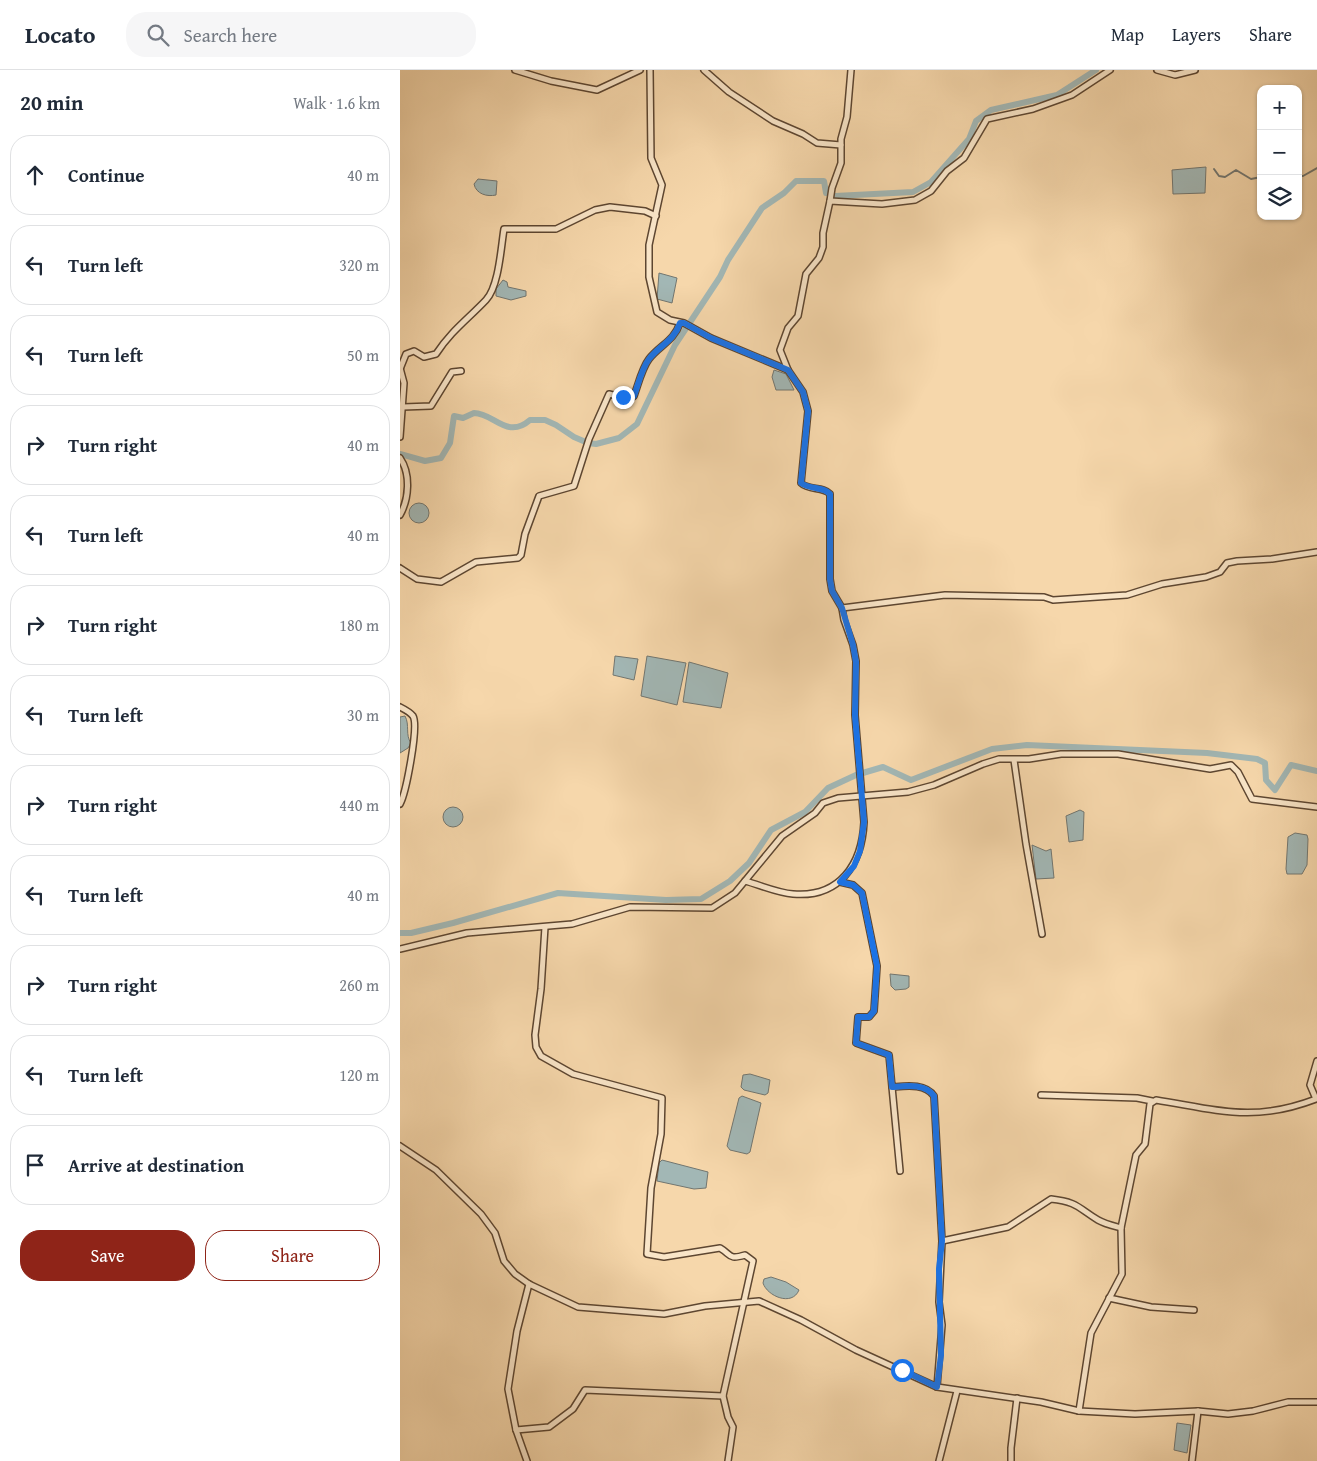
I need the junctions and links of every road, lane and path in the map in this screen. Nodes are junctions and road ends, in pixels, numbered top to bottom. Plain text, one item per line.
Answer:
1 (515, 70) edge
2 (640, 70) edge
3 (650, 70) edge
4 (704, 70) edge
5 (850, 70) edge
6 (1110, 70) edge
7 (1157, 70) edge
8 (1195, 70) edge
9 (840, 145) junction
10 (830, 201) junction
11 (656, 216) junction
12 (680, 323) junction
13 (400, 368) edge
14 (788, 370) junction
15 (461, 371) dead end
16 (404, 407) junction
17 (400, 437) edge
18 (400, 458) edge
19 (400, 479) edge
20 (407, 479) junction
21 (400, 515) edge
22 (1317, 552) edge
23 (400, 568) edge
24 (842, 608) junction
25 (400, 707) edge
26 (1014, 760) junction
27 (863, 795) junction
28 (400, 804) edge
29 (1317, 807) edge
30 (745, 881) junction
31 (840, 882) junction
32 (545, 927) junction
33 (1042, 934) dead end
34 (400, 949) edge
35 (1317, 1062) edge
36 (892, 1087) junction
37 (1041, 1094) dead end
38 (1316, 1099) edge
39 (1152, 1101) junction
40 (1317, 1106) edge
41 (400, 1146) edge
42 (900, 1171) dead end
43 (1121, 1228) junction
44 (942, 1241) junction
45 (529, 1284) junction
46 (1110, 1298) junction
47 (745, 1302) junction
48 (1194, 1310) dead end
49 (937, 1387) junction
50 (957, 1391) junction
51 (723, 1396) junction
52 (1016, 1398) junction
53 (1317, 1402) edge
54 (1079, 1411) junction
55 (1198, 1411) junction
56 (516, 1430) junction
57 (527, 1461) edge
58 (728, 1461) edge
59 (939, 1461) edge
60 (1012, 1461) edge
61 (1192, 1461) edge

1 - 2 street
3 - 11 street
4 - 9 street
5 - 9 street
6 - 10 street
7 - 8 street
9 - 10 street
10 - 14 street
11 - 12 street
11 - 13 street
12 - 14 street
12 - 23 street
13 - 16 street
14 - 24 street
15 - 16 street
16 - 17 street
18 - 20 street
19 - 20 street
20 - 21 street
22 - 24 street
24 - 27 street
25 - 28 street
26 - 27 street
26 - 29 street
26 - 33 street
27 - 30 street
27 - 31 street
30 - 31 street
30 - 32 street
31 - 36 street
32 - 34 street
32 - 47 street
35 - 38 street
36 - 42 street
36 - 44 street
37 - 39 street
38 - 39 street
38 - 40 street
39 - 43 street
41 - 45 street
43 - 44 street
43 - 46 street
44 - 49 street
45 - 47 street
45 - 56 street
46 - 48 street
46 - 54 street
47 - 49 street
47 - 51 street
49 - 50 street
50 - 52 street
50 - 59 street
51 - 56 street
51 - 58 street
52 - 54 street
52 - 60 street
53 - 55 street
54 - 55 street
55 - 61 street
56 - 57 street

